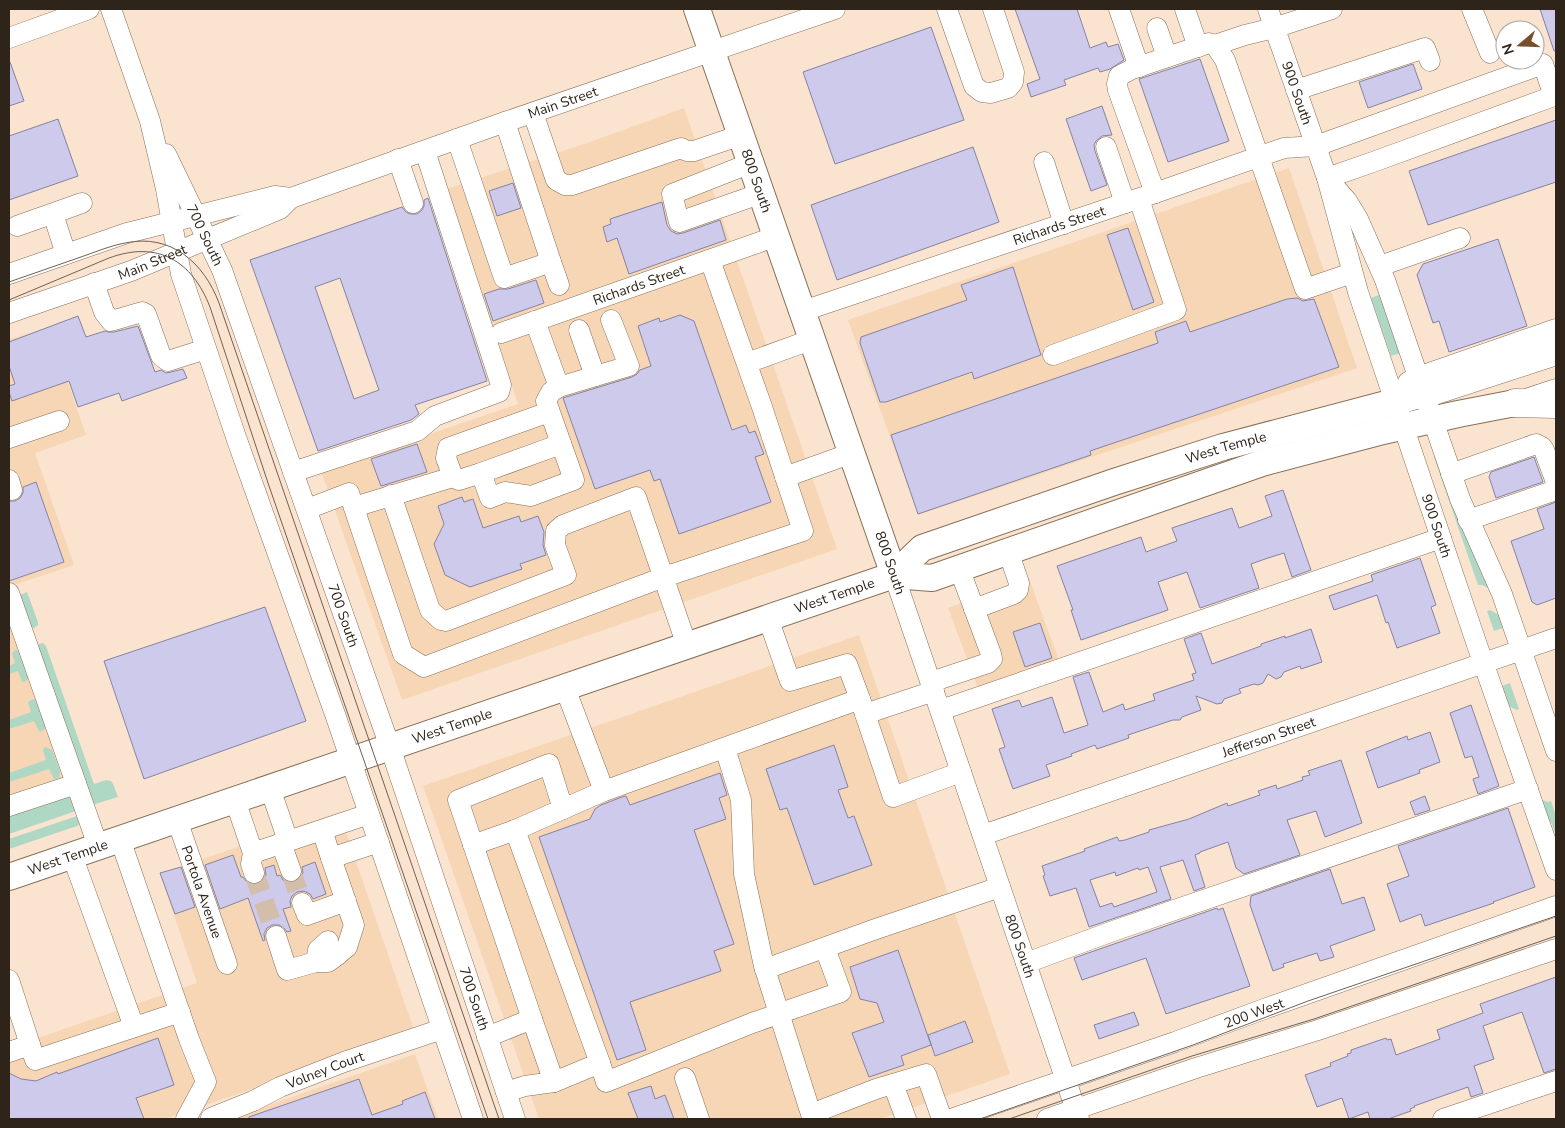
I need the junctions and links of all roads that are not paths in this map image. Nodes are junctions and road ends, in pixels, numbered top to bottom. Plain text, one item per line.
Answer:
1 (89, 9) edge
2 (112, 9) edge
3 (697, 9) edge
4 (835, 9) edge
5 (947, 9) edge
6 (993, 9) edge
7 (1119, 9) edge
8 (1185, 9) edge
9 (1268, 9) edge
10 (1332, 9) edge
11 (1472, 9) edge
12 (1156, 28) dead end
13 (1274, 28) junction
14 (9, 38) edge
15 (1206, 46) junction
16 (712, 51) junction
17 (1490, 54) dead end
18 (1167, 57) junction
19 (1430, 61) dead end
20 (1139, 67) junction
21 (1296, 90) junction
22 (533, 112) junction
23 (150, 121) junction
24 (505, 122) junction
25 (741, 135) junction
26 (457, 139) junction
27 (1316, 146) junction
28 (1106, 147) dead end
29 (425, 151) junction
30 (1259, 158) junction
31 (398, 159) junction
32 (1044, 162) dead end
33 (751, 163) junction
34 (1327, 178) junction
35 (762, 193) junction
36 (291, 198) junction
37 (1139, 198) junction
38 (82, 203) dead end
39 (413, 203) dead end
40 (52, 214) junction
41 (196, 216) junction
42 (172, 222) junction
43 (1064, 224) junction
44 (17, 226) dead end
45 (777, 236) junction
46 (1460, 238) dead end
47 (207, 239) junction
48 (177, 250) junction
49 (66, 254) junction
50 (710, 260) junction
51 (551, 262) junction
52 (1380, 266) junction
53 (1352, 273) junction
54 (9, 274) edge
55 (94, 283) junction
56 (559, 285) dead end
57 (803, 311) junction
58 (9, 313) edge
59 (536, 320) junction
60 (612, 320) dead end
61 (1556, 329) edge
62 (579, 330) dead end
63 (501, 333) dead end
64 (813, 339) junction
65 (206, 349) junction
66 (1556, 350) edge
67 (1053, 355) dead end
68 (747, 363) junction
69 (595, 376) junction
70 (559, 387) junction
71 (1556, 389) edge
72 (1425, 397) junction
73 (1515, 403) junction
74 (1556, 404) edge
75 (549, 412) junction
76 (1400, 414) junction
77 (59, 421) dead end
78 (9, 438) edge
79 (561, 444) junction
80 (852, 453) junction
81 (293, 472) junction
82 (481, 473) junction
83 (1451, 474) junction
84 (453, 477) junction
85 (786, 477) junction
86 (1556, 482) edge
87 (1556, 490) edge
88 (391, 495) junction
89 (354, 507) junction
90 (306, 509) junction
91 (1468, 520) junction
92 (1441, 538) junction
93 (1008, 550) junction
94 (959, 568) junction
95 (894, 575) junction
96 (664, 577) junction
97 (9, 593) edge
98 (974, 609) junction
99 (768, 618) junction
100 (1556, 638) edge
101 (687, 646) junction
102 (1521, 650) junction
103 (1484, 663) junction
104 (933, 687) junction
105 (565, 688) junction
106 (862, 707) junction
107 (940, 710) junction
108 (390, 747) junction
109 (725, 748) junction
110 (1556, 751) edge
111 (351, 760) junction
112 (961, 772) junction
113 (76, 784) junction
114 (270, 788) junction
115 (1528, 789) junction
116 (604, 791) junction
117 (235, 800) junction
118 (9, 806) edge
119 (563, 809) junction
120 (369, 814) junction
121 (177, 820) junction
122 (322, 830) junction
123 (515, 830) junction
124 (982, 835) junction
125 (285, 842) junction
126 (379, 842) junction
127 (109, 843) junction
128 (473, 846) junction
129 (253, 852) junction
130 (72, 855) junction
131 (331, 858) junction
132 (1556, 870) edge
133 (291, 871) tunnel mouth
134 (254, 873) tunnel mouth
135 (9, 877) edge
136 (1000, 887) junction
137 (346, 901) junction
138 (302, 902) tunnel mouth
139 (1556, 906) edge
140 (276, 936) tunnel mouth
141 (825, 948) junction
142 (1556, 948) edge
143 (1026, 963) junction
144 (227, 964) dead end
145 (765, 969) junction
146 (9, 980) edge
147 (180, 1012) junction
148 (780, 1014) junction
149 (532, 1019) junction
150 (16, 1025) edge
151 (134, 1027) junction
152 (442, 1029) junction
153 (487, 1036) junction
154 (30, 1045) junction
155 (9, 1052) edge
156 (600, 1064) junction
157 (685, 1078) dead end
158 (1066, 1080) junction
159 (1556, 1081) edge
160 (554, 1082) junction
161 (893, 1084) junction
162 (506, 1092) junction
163 (838, 1112) edge
164 (1078, 1114) edge
165 (221, 1116) edge
166 (804, 1117) edge
167 (186, 1119) edge
168 (473, 1119) edge
169 (515, 1119) edge
170 (699, 1119) edge
171 (906, 1119) edge
172 (942, 1119) edge
173 (951, 1119) edge
174 (1046, 1119) edge
175 (1443, 1119) edge

1 - 14 street
2 - 23 street, 700 South
3 - 16 main road, 800 South
4 - 16 street, Main Street
5 - 6 street
7 - 20 street
8 - 15 street
9 - 13 street, 900 South
10 - 13 street
11 - 17 street
12 - 18 street
13 - 15 street
13 - 21 street, 900 South
15 - 18 street
15 - 30 street
16 - 22 street, Main Street
16 - 25 main road, 800 South
18 - 20 street
19 - 21 street
20 - 37 street
21 - 27 street, 900 South
22 - 24 street, Main Street
22 - 25 street
23 - 41 street, 700 South
23 - 42 street, 700 South
24 - 26 street, Main Street
24 - 51 street
25 - 33 main road, 800 South
26 - 29 street, Main Street
26 - 51 street
27 - 30 street, Richards Street
27 - 34 street, 900 South
27 - 34 street, Richards Street
28 - 37 street
29 - 31 street, Main Street
29 - 81 street
30 - 37 street, Richards Street
30 - 53 street
31 - 36 street, Main Street
31 - 39 street
32 - 43 street
33 - 35 main road, 800 South
33 - 35 street
34 - 52 street, 900 South
34 - 53 street, 900 South
35 - 45 main road, 800 South
36 - 41 street, Main Street
36 - 47 street, Main Street
37 - 43 street, Richards Street
37 - 67 street
38 - 40 street
40 - 44 street
40 - 49 street
41 - 42 street, Main Street
41 - 47 street, 700 South
42 - 48 street, 700 South
42 - 49 street, Main Street
43 - 57 street, Richards Street
45 - 50 street, Richards Street
45 - 57 main road, 800 South
46 - 52 street
47 - 48 street, Main Street
47 - 81 street, 700 South
48 - 55 street, Main Street
48 - 65 street, 700 South
49 - 54 street, Main Street
50 - 59 street, Richards Street
50 - 68 street
51 - 56 street
52 - 72 street, 900 South
53 - 76 street, 900 South
55 - 58 street, Main Street
55 - 65 street
57 - 64 main road, 800 South
59 - 63 street, Richards Street
59 - 70 street
60 - 69 street
61 - 72 street
62 - 69 street
64 - 68 street
64 - 80 main road, 800 South
65 - 111 street, 700 South
66 - 72 highway
68 - 85 street
69 - 70 street
70 - 75 street
71 - 73 street
72 - 73 main road
72 - 76 main road
72 - 83 street, 900 South
73 - 74 highway
75 - 79 street
75 - 84 street
76 - 92 street, 900 South
76 - 93 main road, West Temple
76 - 95 main road, West Temple
77 - 78 street
79 - 82 street
79 - 82 street
80 - 85 street
80 - 95 main road, 800 South
81 - 90 street, 700 South
82 - 84 street
83 - 86 street
83 - 91 street, 900 South
84 - 88 street
85 - 96 street
87 - 91 street
88 - 89 street
88 - 96 street
89 - 90 street
89 - 96 street
90 - 108 street, 700 South
91 - 102 street, 900 South
92 - 103 street, 900 South
92 - 107 street
93 - 94 main road, West Temple
93 - 98 street
94 - 95 main road, West Temple
94 - 98 street
95 - 99 main road, West Temple
95 - 104 street, 800 South
96 - 101 street
97 - 113 street
98 - 104 street
99 - 101 main road, West Temple
99 - 106 street
100 - 102 street, Jefferson Street
101 - 105 main road, West Temple
102 - 103 street, Jefferson Street
102 - 110 street, 900 South
103 - 115 street, 900 South
103 - 124 street, Jefferson Street
104 - 106 street
104 - 107 street, 800 South
105 - 108 main road, West Temple
105 - 116 street
106 - 109 street
106 - 112 street
107 - 112 street, 800 South
108 - 111 main road, West Temple
108 - 153 street, 700 South
109 - 116 street
109 - 145 street
111 - 114 main road, West Temple
111 - 120 street, 700 South
112 - 124 street, 800 South
113 - 118 street
113 - 127 street
114 - 117 main road, West Temple
114 - 125 street
115 - 132 street, 900 South
115 - 143 street
116 - 119 street
117 - 121 main road, West Temple
117 - 129 street
119 - 123 street
119 - 128 street
120 - 122 street
120 - 126 street, 700 South
121 - 127 main road, West Temple
121 - 144 street, Portola Avenue
122 - 125 street
122 - 131 street
123 - 128 street
123 - 156 street
124 - 136 street, 800 South
125 - 129 street
125 - 133 street
126 - 131 street
126 - 152 street, 700 South
127 - 130 main road, West Temple
127 - 147 street
128 - 149 street
129 - 134 street
130 - 135 main road, West Temple
130 - 151 street
131 - 137 street
136 - 141 street
136 - 143 street, 800 South
137 - 138 street
137 - 140 street
139 - 158 street, 200 West
141 - 145 street
141 - 148 street
142 - 164 street
143 - 158 street, 800 South
145 - 148 street
146 - 150 street
147 - 151 street
147 - 167 street
148 - 156 street
148 - 166 street
149 - 153 street
149 - 160 street
150 - 154 street
151 - 154 street
152 - 165 street, Volney Court
152 - 168 street, 700 South
153 - 162 street, 700 South
154 - 155 street
156 - 160 street
157 - 170 street
158 - 164 street, 800 South
158 - 173 street, 200 West
159 - 175 street
160 - 162 street
161 - 163 street
161 - 171 street
161 - 172 street
162 - 169 street, 700 South
163 - 166 street
164 - 174 street

